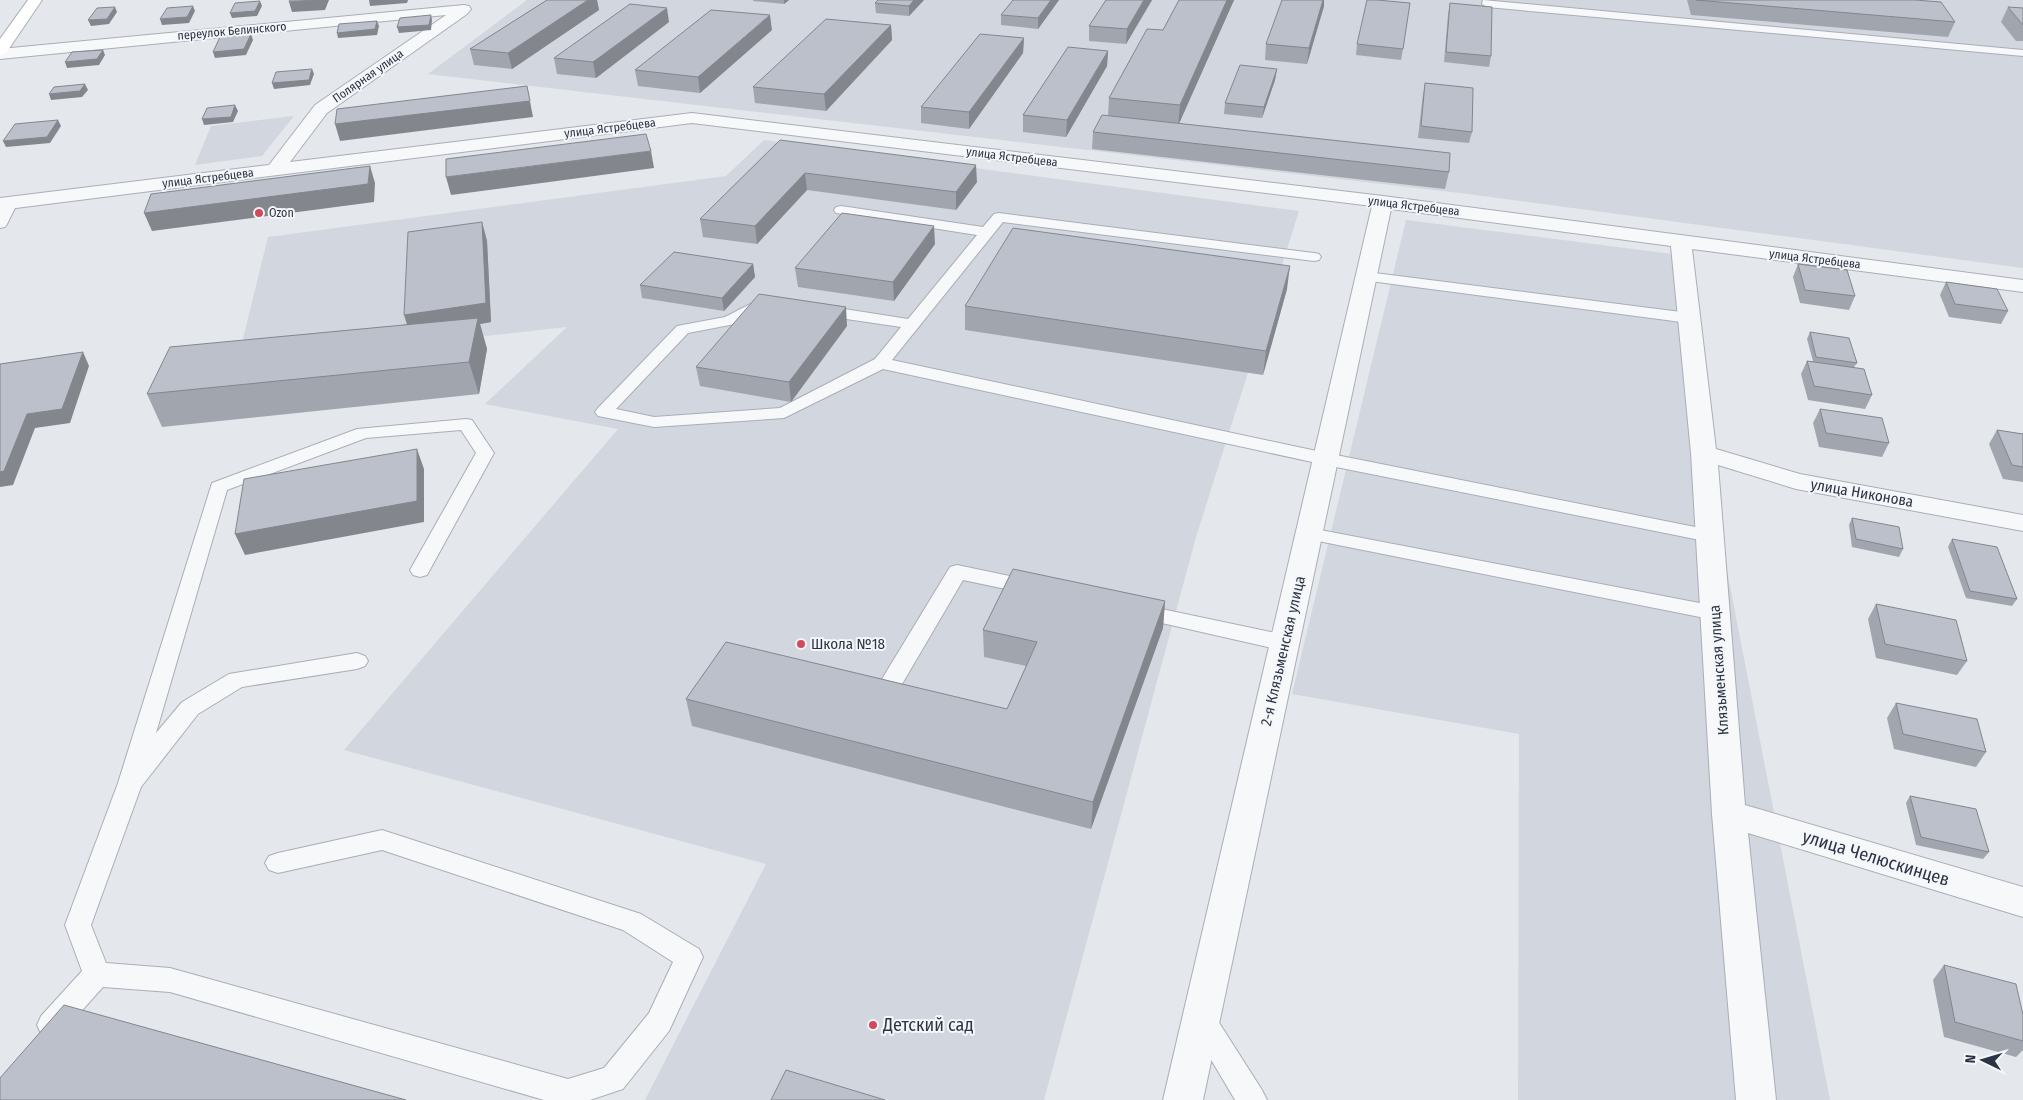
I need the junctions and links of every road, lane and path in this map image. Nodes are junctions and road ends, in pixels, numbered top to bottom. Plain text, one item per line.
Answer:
1 (35, 0) edge
2 (1488, 0) edge
3 (471, 5) edge
4 (0, 50) edge
5 (2023, 53) edge
6 (0, 54) edge
7 (274, 170) junction
8 (1383, 202) junction
9 (6, 203) edge
10 (841, 210) dead end
11 (0, 224) edge
12 (987, 232) junction
13 (1681, 241) junction
14 (1314, 257) dead end
15 (1366, 276) junction
16 (2023, 286) edge
17 (784, 304) edge
18 (803, 307) edge
19 (1689, 318) junction
20 (912, 324) junction
21 (881, 364) junction
22 (1704, 452) junction
23 (1326, 459) junction
24 (2023, 523) edge
25 (1310, 534) junction
26 (1710, 536) junction
27 (420, 570) dead end
28 (1053, 593) edge
29 (1120, 607) edge
30 (1715, 613) junction
31 (1285, 643) junction
32 (357, 661) dead end
33 (888, 690) edge
34 (130, 783) junction
35 (1729, 814) junction
36 (278, 863) dead end
37 (2023, 902) edge
38 (97, 974) junction
39 (1201, 1018) junction
40 (32, 1047) edge
41 (1183, 1100) edge
42 (1252, 1100) edge
43 (1756, 1100) edge

1 - 4 main road
2 - 5 lane
3 - 6 street, переулок Белинского
3 - 7 street, Полярная улица
7 - 8 street, улица Ястребцева
7 - 9 street, улица Ястребцева
8 - 13 street, улица Ястребцева
8 - 15 street, 2-я Клязьменская улица
9 - 11 lane
10 - 12 lane
12 - 14 lane
12 - 20 lane
13 - 16 street, улица Ястребцева
13 - 19 street, Клязьменская улица
15 - 19 lane
15 - 23 street, 2-я Клязьменская улица
17 - 21 lane
18 - 20 lane
19 - 22 street, Клязьменская улица
20 - 21 lane
21 - 23 lane
22 - 24 street, улица Никонова
22 - 26 street, Клязьменская улица
23 - 25 street, 2-я Клязьменская улица
23 - 26 lane
25 - 30 lane
25 - 31 street, 2-я Клязьменская улица
26 - 30 street, Клязьменская улица
27 - 34 lane
28 - 33 lane
29 - 31 lane
30 - 35 street, Клязьменская улица
31 - 39 street, 2-я Клязьменская улица
32 - 34 lane
34 - 38 lane
35 - 37 street, улица Челюскинцев
35 - 43 street, Клязьменская улица
36 - 38 lane
38 - 40 lane
39 - 41 street, 2-я Клязьменская улица
39 - 42 lane

